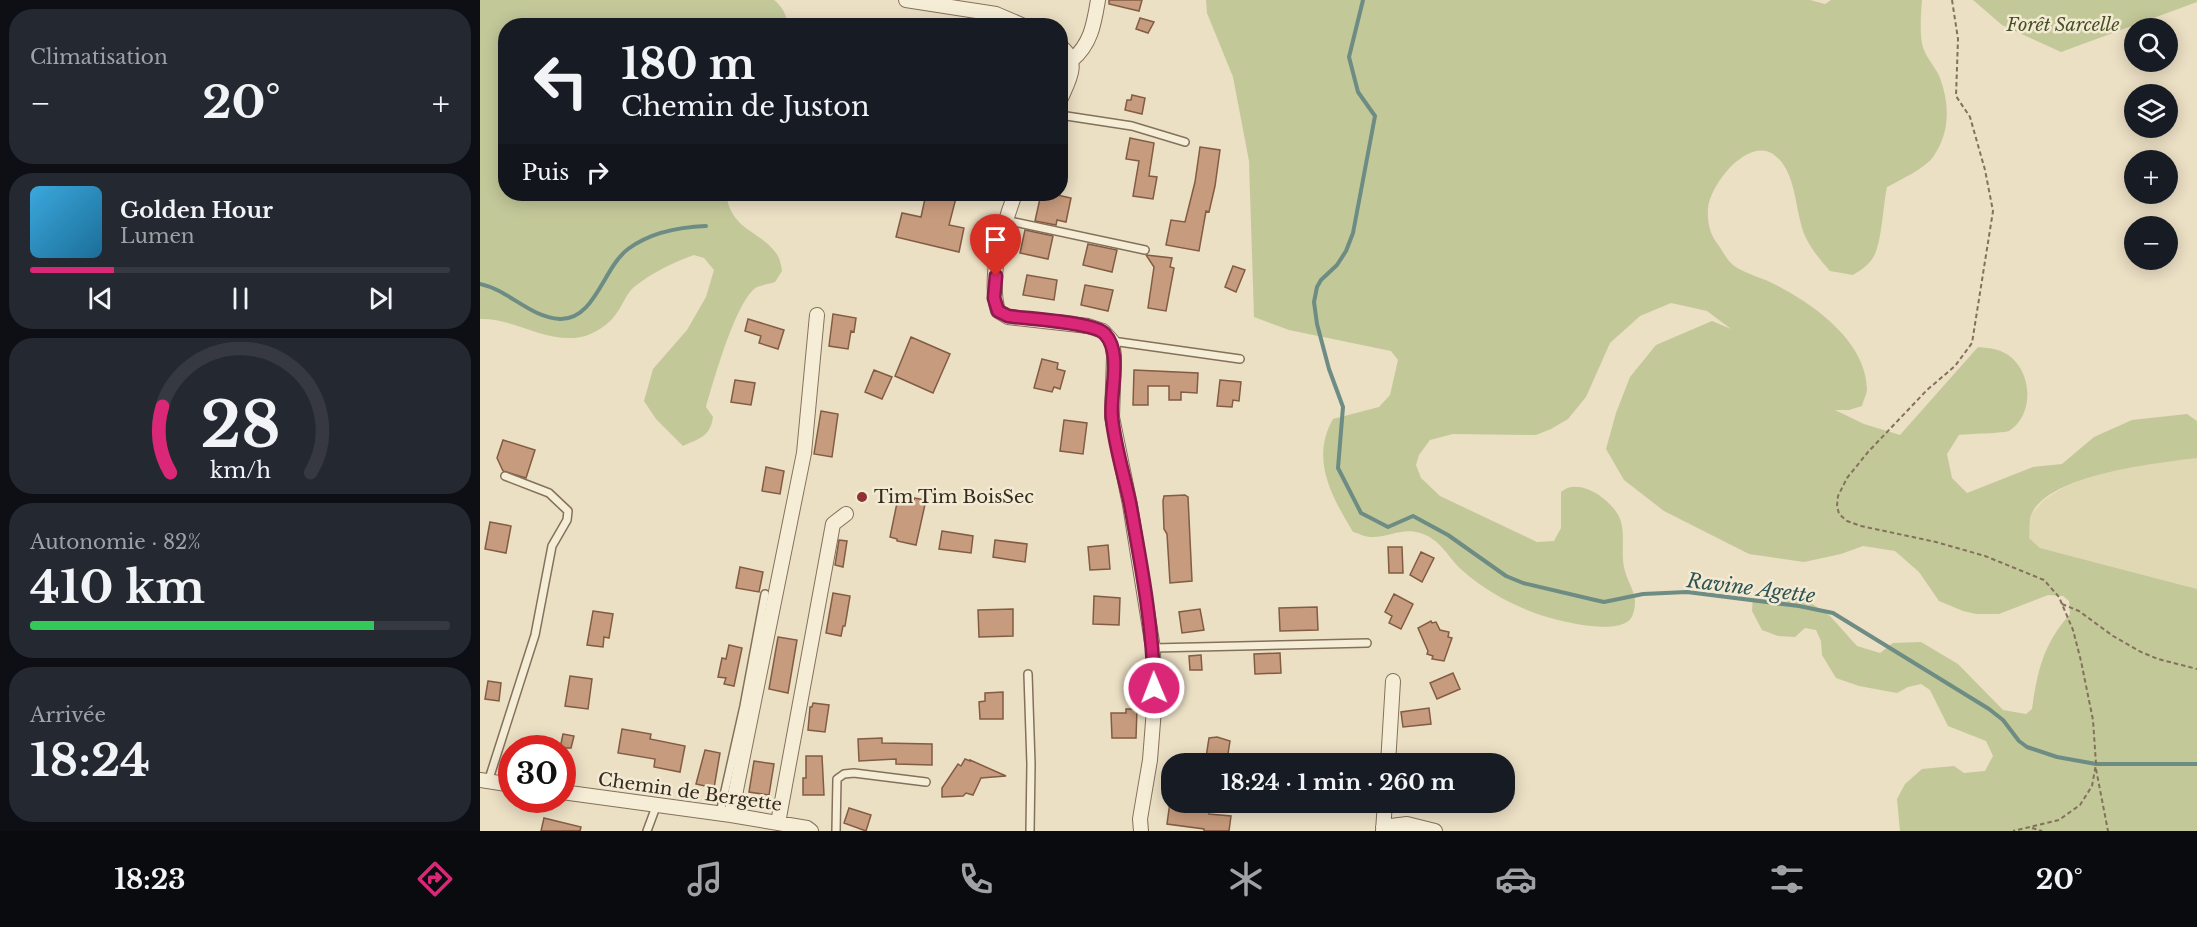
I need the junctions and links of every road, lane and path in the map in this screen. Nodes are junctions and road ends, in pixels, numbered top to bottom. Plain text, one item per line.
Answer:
1 (906, 0) edge
2 (1098, 0) edge
3 (1952, 0) edge
4 (1005, 18) edge
5 (1068, 55) edge
6 (1072, 60) junction
7 (1068, 83) edge
8 (1068, 117) edge
9 (1185, 142) dead end
10 (1012, 201) edge
11 (1005, 220) junction
12 (1145, 250) dead end
13 (818, 315) dead end
14 (1112, 341) junction
15 (1240, 359) dead end
16 (505, 476) dead end
17 (846, 514) dead end
18 (765, 594) dead end
19 (2062, 604) junction
20 (1367, 644) dead end
21 (1153, 648) junction
22 (2197, 669) edge
23 (1028, 674) dead end
24 (1393, 681) dead end
25 (1389, 753) edge
26 (2097, 764) junction
27 (484, 781) edge
28 (926, 782) dead end
29 (576, 794) edge
30 (657, 804) junction
31 (1384, 813) edge
32 (725, 814) junction
33 (778, 823) junction
34 (2030, 828) junction
35 (1383, 829) edge
36 (647, 831) edge
37 (811, 831) edge
38 (836, 831) edge
39 (1030, 831) edge
40 (1141, 831) edge
41 (1435, 831) edge
42 (2013, 831) edge
43 (2042, 831) edge
44 (2108, 831) edge

1 - 4 street
2 - 6 street
3 - 19 path
5 - 6 street
6 - 7 street
8 - 9 lane
10 - 11 street
11 - 12 lane
11 - 14 street
13 - 32 street
14 - 15 lane
14 - 21 street
16 - 27 lane
17 - 33 street
18 - 32 lane
19 - 22 path
19 - 26 path
20 - 21 lane
21 - 40 street
23 - 39 lane
24 - 25 street
26 - 34 path
26 - 44 path
28 - 38 lane
29 - 30 street, Chemin de Bergette
30 - 32 street, Chemin de Bergette
30 - 36 lane
31 - 35 street
32 - 33 street, Chemin de Bergette
33 - 37 street, Chemin de Bergette
34 - 42 path
34 - 43 path
35 - 41 street

